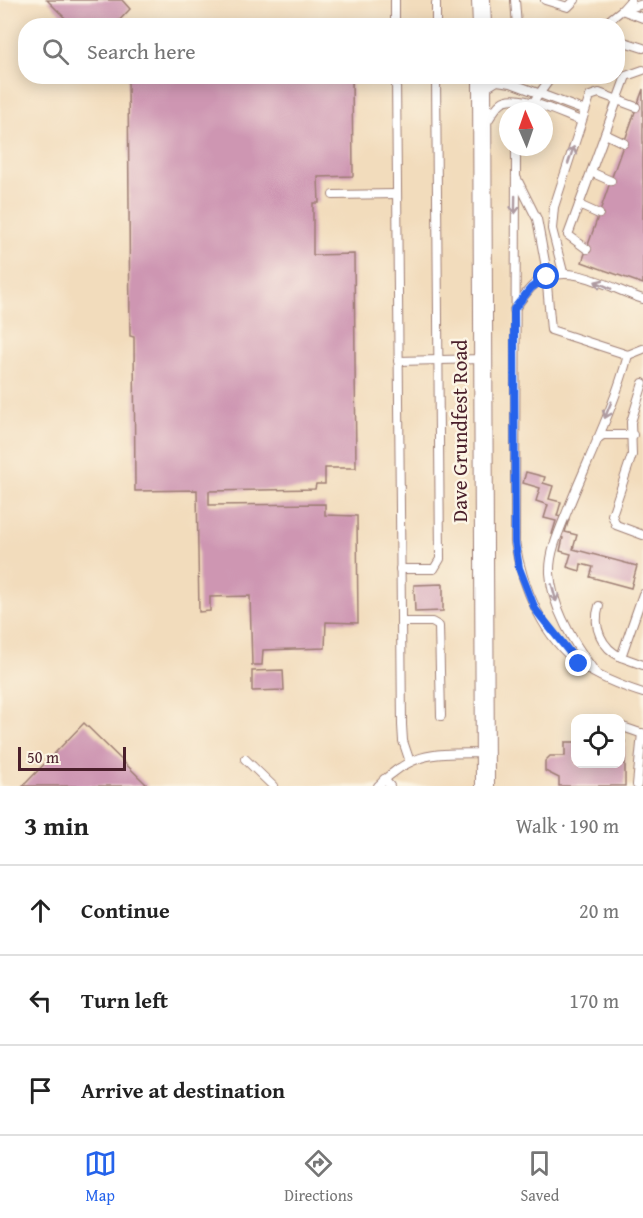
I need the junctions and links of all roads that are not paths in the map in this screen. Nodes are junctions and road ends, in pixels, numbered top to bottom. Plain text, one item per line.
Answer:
1 (395, 0) edge
2 (481, 0) edge
3 (515, 0) edge
4 (545, 0) edge
5 (575, 0) edge
6 (631, 0) edge
7 (436, 3) dead end
8 (642, 4) edge
9 (622, 10) junction
10 (395, 18) edge
11 (436, 18) edge
12 (482, 18) edge
13 (516, 18) edge
14 (612, 18) edge
15 (643, 18) edge
16 (625, 42) edge
17 (643, 48) edge
18 (643, 70) edge
19 (625, 79) edge
20 (396, 84) edge
21 (436, 84) edge
22 (482, 84) edge
23 (513, 84) edge
24 (546, 84) edge
25 (623, 84) edge
26 (537, 95) junction
27 (617, 100) junction
28 (502, 102) edge
29 (524, 102) edge
30 (532, 102) edge
31 (499, 106) edge
32 (636, 107) dead end
33 (583, 110) junction
34 (553, 113) edge
35 (581, 121) junction
36 (482, 129) junction
37 (605, 134) junction
38 (624, 142) dead end
39 (516, 156) edge
40 (591, 172) junction
41 (515, 176) junction
42 (611, 181) dead end
43 (397, 194) junction
44 (333, 195) dead end
45 (579, 205) junction
46 (599, 214) dead end
47 (587, 249) dead end
48 (563, 272) junction
49 (547, 277) junction
50 (643, 299) edge
51 (514, 309) junction
52 (643, 349) edge
53 (628, 355) junction
54 (483, 359) junction
55 (438, 360) junction
56 (398, 361) junction
57 (643, 383) edge
58 (633, 438) junction
59 (597, 439) junction
60 (643, 446) edge
61 (643, 535) edge
62 (400, 570) junction
63 (643, 594) edge
64 (599, 606) dead end
65 (401, 622) junction
66 (621, 657) junction
67 (643, 665) edge
68 (598, 675) junction
69 (643, 693) edge
70 (441, 716) dead end
71 (625, 727) edge
72 (643, 734) edge
73 (484, 753) junction
74 (245, 759) dead end
75 (410, 762) junction
76 (384, 780) junction
77 (638, 785) edge
78 (273, 786) edge
79 (378, 786) edge
80 (390, 786) edge
81 (485, 786) edge

1 - 10 lane
2 - 12 street
3 - 13 lane
4 - 5 lane
6 - 9 lane
7 - 11 lane
8 - 9 lane
9 - 14 lane
9 - 15 lane
16 - 17 lane
18 - 19 lane
20 - 43 lane
21 - 55 lane
22 - 36 street, Dave Grundfest Road
23 - 26 lane
24 - 26 lane
25 - 27 lane
26 - 30 lane
26 - 33 lane
27 - 32 lane
27 - 33 lane
27 - 37 lane
28 - 29 lane
31 - 36 lane
33 - 35 lane
34 - 35 lane
48 -> 35 lane
36 - 54 street, Dave Grundfest Road
37 - 38 lane
37 - 40 lane
39 - 41 lane
40 - 42 lane
40 - 45 lane
41 - 49 lane
41 -> 51 lane
43 - 44 lane
43 - 56 lane
45 - 46 lane
45 - 47 lane
48 - 49 lane
50 -> 48 lane
49 - 51 lane
49 - 53 lane
51 - 68 lane
52 - 53 lane
53 -> 59 lane
54 - 55 lane
54 - 73 street, Dave Grundfest Road
55 - 56 lane
55 - 62 lane
56 - 62 lane
57 - 58 lane
58 - 59 lane
58 - 60 lane
58 - 61 lane
59 -> 68 lane
62 - 65 lane
63 - 66 lane
64 - 66 lane
65 - 70 lane
65 - 75 lane
66 - 67 lane
68 - 69 lane
71 - 72 lane
72 - 77 lane
73 - 75 lane
73 - 81 street, Dave Grundfest Road
74 - 78 lane
75 - 76 lane
76 - 79 lane
76 - 80 lane

